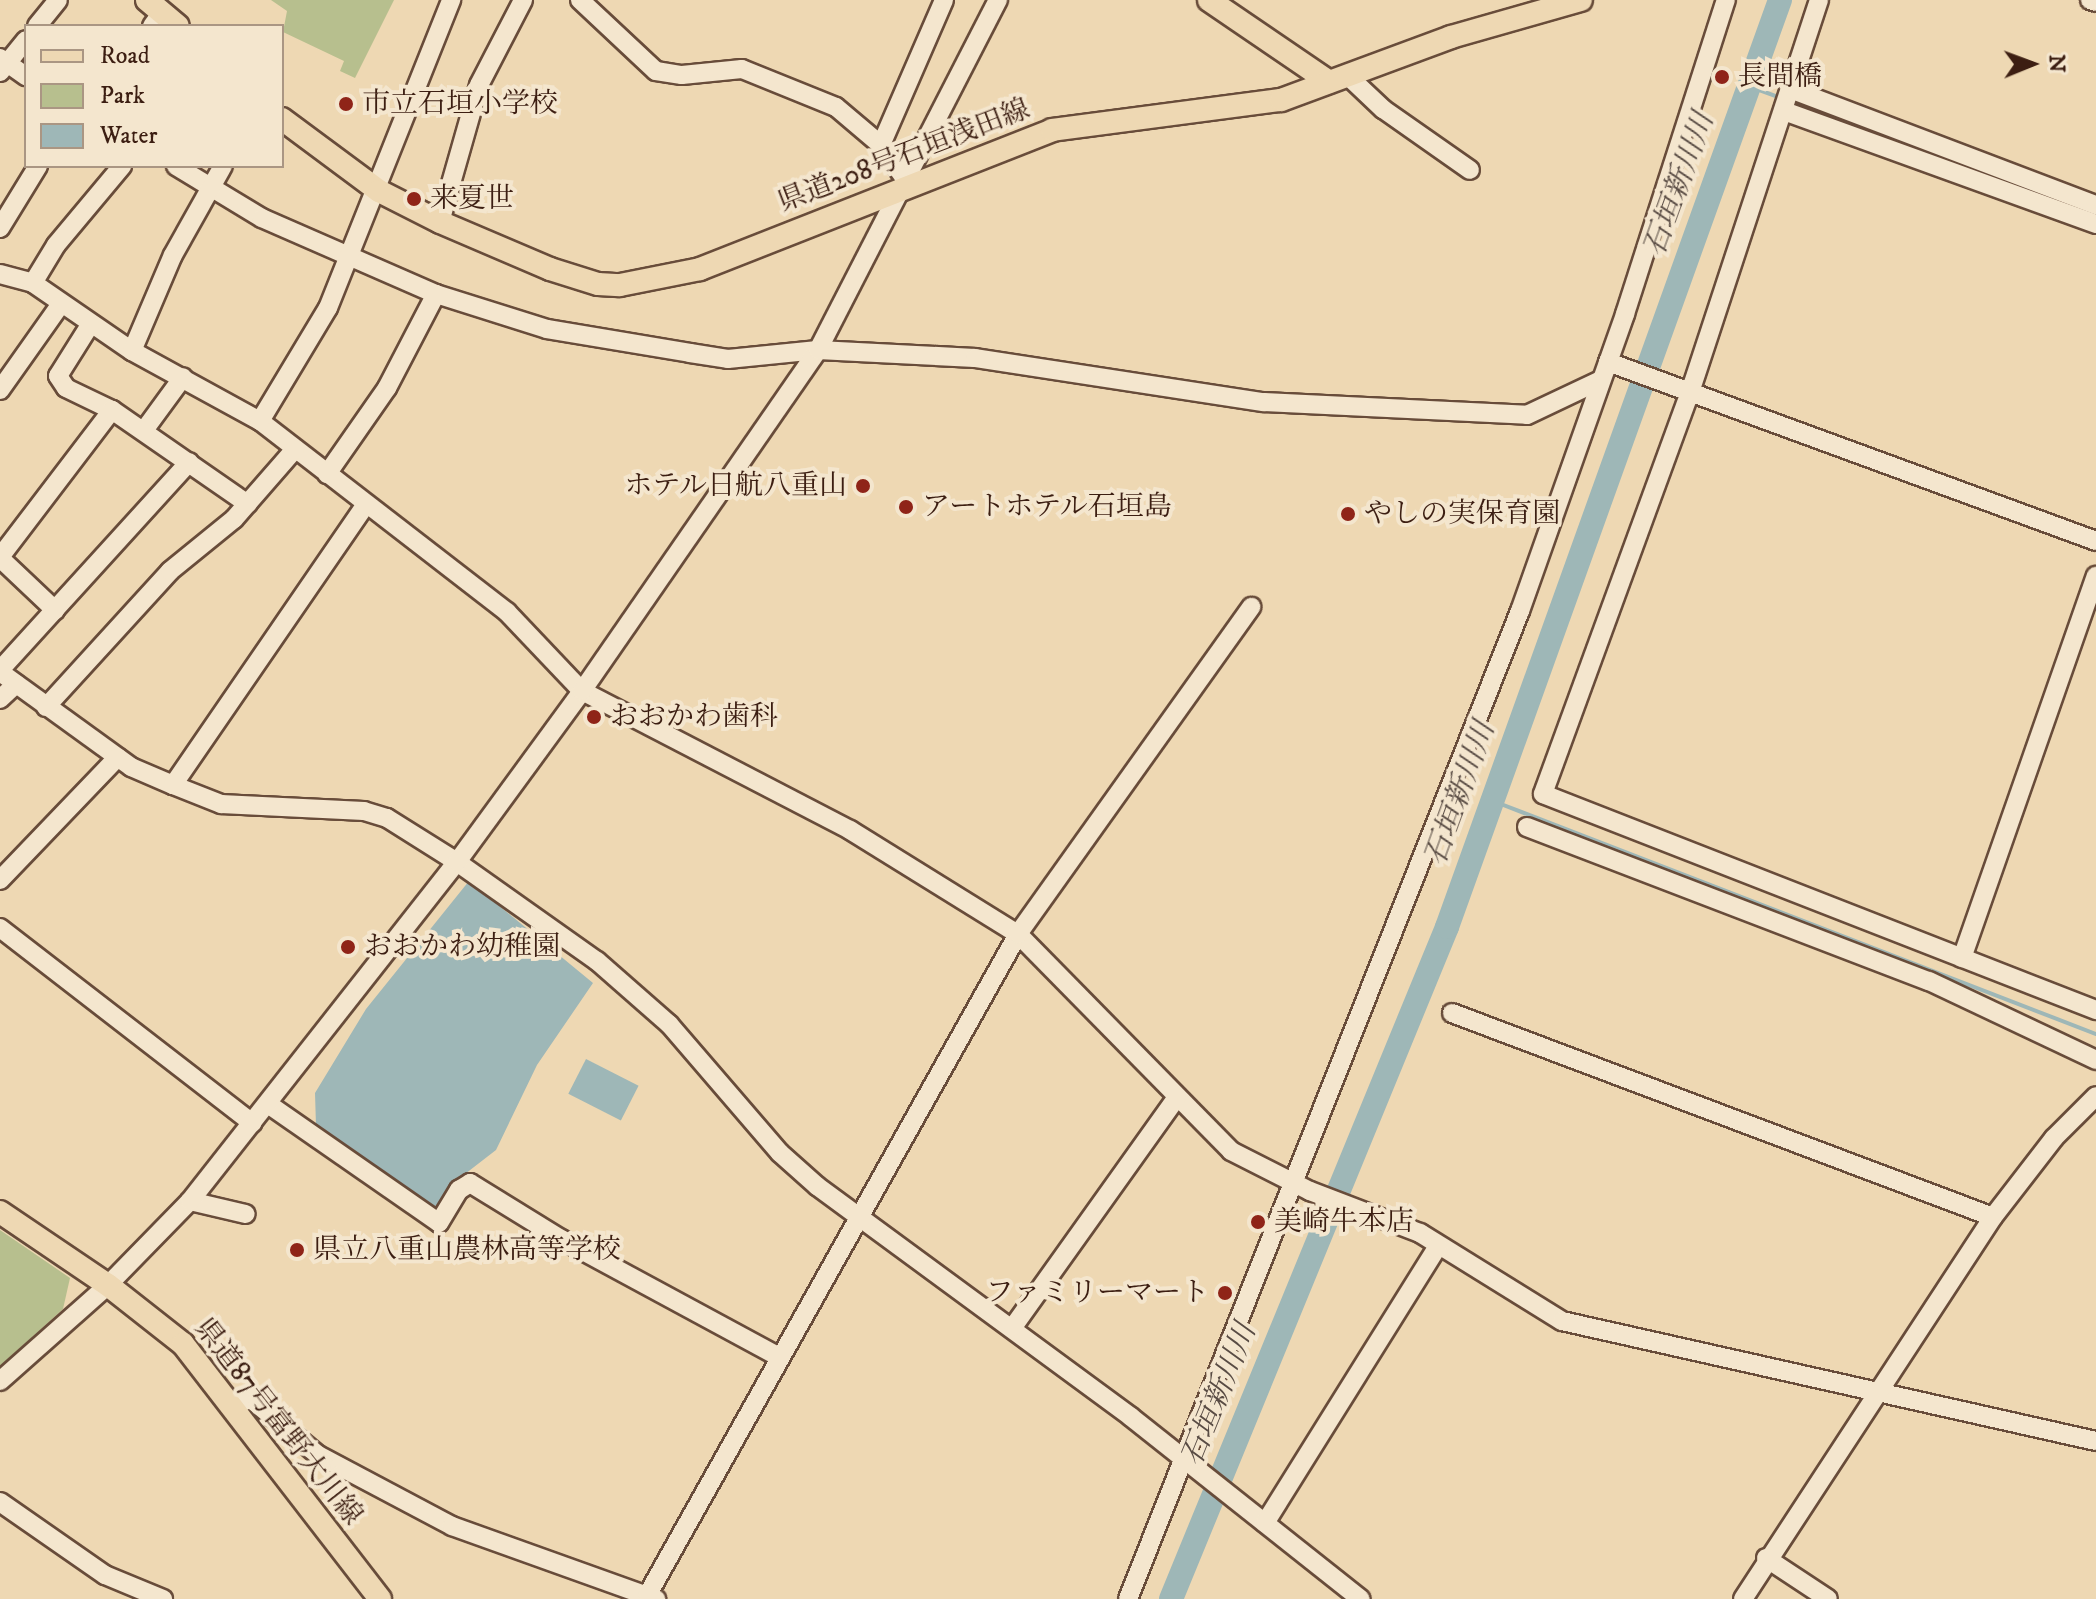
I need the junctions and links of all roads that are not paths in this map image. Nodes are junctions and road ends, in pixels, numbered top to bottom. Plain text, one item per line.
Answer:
1 (58, 0) edge
2 (451, 0) edge
3 (523, 0) edge
4 (580, 0) edge
5 (944, 0) edge
6 (998, 0) edge
7 (1209, 0) edge
8 (1581, 0) edge
9 (1726, 0) edge
10 (1819, 0) edge
11 (2090, 0) edge
12 (2096, 2) edge
13 (39, 24) edge
14 (24, 42) edge
15 (3, 65) edge
16 (24, 75) edge
17 (1338, 78) junction
18 (1793, 90) junction
19 (1784, 111) junction
20 (284, 120) edge
21 (881, 145) junction
22 (37, 168) edge
23 (120, 168) edge
24 (179, 168) edge
25 (222, 168) edge
26 (1470, 170) dead end
27 (908, 183) junction
28 (207, 189) junction
29 (379, 191) junction
30 (2096, 205) edge
31 (440, 222) junction
32 (2096, 224) edge
33 (0, 228) edge
34 (351, 255) junction
35 (0, 274) edge
36 (33, 283) junction
37 (436, 294) junction
38 (61, 304) junction
39 (90, 325) junction
40 (818, 350) junction
41 (132, 351) junction
42 (1608, 362) junction
43 (183, 377) junction
44 (1601, 380) junction
45 (0, 390) edge
46 (1682, 390) junction
47 (112, 410) junction
48 (260, 421) junction
49 (145, 429) junction
50 (295, 449) junction
51 (189, 462) junction
52 (327, 474) junction
53 (248, 504) junction
54 (365, 506) junction
55 (2096, 541) edge
56 (0, 558) edge
57 (2096, 576) edge
58 (1251, 607) dead end
59 (55, 610) junction
60 (0, 671) edge
61 (16, 684) junction
62 (582, 691) junction
63 (0, 699) edge
64 (46, 707) junction
65 (118, 757) junction
66 (173, 785) junction
67 (1527, 827) dead end
68 (457, 862) junction
69 (0, 880) edge
70 (0, 928) edge
71 (1018, 934) junction
72 (1962, 958) junction
73 (2096, 1010) edge
74 (1452, 1013) dead end
75 (2096, 1060) edge
76 (2096, 1096) edge
77 (1177, 1097) junction
78 (268, 1104) junction
79 (252, 1123) junction
80 (1303, 1188) junction
81 (190, 1201) junction
82 (0, 1212) edge
83 (246, 1214) dead end
84 (857, 1216) junction
85 (1993, 1217) junction
86 (1438, 1246) junction
87 (108, 1285) junction
88 (1013, 1327) junction
89 (777, 1356) junction
90 (0, 1381) edge
91 (1878, 1392) junction
92 (232, 1408) junction
93 (2096, 1441) edge
94 (1191, 1464) junction
95 (0, 1502) edge
96 (1265, 1523) junction
97 (1766, 1558) junction
98 (652, 1596) edge
99 (163, 1599) edge
100 (380, 1599) edge
101 (1128, 1599) edge
102 (1361, 1599) edge
103 (1743, 1599) edge
104 (1828, 1599) edge

1 - 13 street
2 - 29 street
3 - 31 street
4 - 21 street
5 - 21 street
6 - 27 street
7 - 17 main road
8 - 17 main road, 県道208号石垣浅田線
9 - 42 street
10 - 18 street
11 - 12 street
14 - 15 street
15 - 16 street
17 - 26 street
17 - 27 main road, 県道208号石垣浅田線
18 - 19 street
18 - 30 street
19 - 32 street
19 - 46 street
20 - 29 main road, 県道208号石垣浅田線
21 - 27 street
22 - 33 street
23 - 36 street
24 - 28 street
25 - 28 street
27 - 31 main road, 県道208号石垣浅田線
27 - 40 street
28 - 34 street
28 - 41 street
29 - 31 main road, 県道208号石垣浅田線
29 - 34 street
34 - 37 street
34 - 48 street
35 - 36 street
36 - 38 street
37 - 40 street
37 - 52 street
38 - 39 street
38 - 45 street
39 - 41 street
39 - 47 street
40 - 44 street
40 - 62 street
41 - 43 street
42 - 44 street
42 - 46 street
43 - 48 street
43 - 49 street
44 - 80 street
46 - 55 street
46 - 72 street
47 - 49 street
47 - 56 street
48 - 50 street
49 - 51 street
50 - 52 street
50 - 53 street
51 - 53 street
51 - 59 street
52 - 54 street
53 - 64 street
54 - 62 street
54 - 66 street
56 - 59 street
57 - 72 street
58 - 71 street
59 - 60 street
60 - 61 street
61 - 63 street
61 - 64 street
62 - 68 street
62 - 71 street
64 - 65 street
65 - 66 street
65 - 69 street
66 - 68 street
67 - 75 street
68 - 78 street
68 - 84 street
70 - 79 street
71 - 77 street
71 - 84 street
72 - 73 street
74 - 85 street
76 - 85 street
77 - 80 street
77 - 88 street
78 - 79 street
78 - 89 street
79 - 81 street
80 - 86 street
80 - 94 street
81 - 83 street
81 - 87 street
82 - 87 main road, 県道87号富野大川線
84 - 88 street
84 - 89 street
85 - 91 street
86 - 91 street
86 - 96 street
87 - 90 street
87 - 92 main road, 県道87号富野大川線
88 - 94 street
89 - 98 street
91 - 93 street
91 - 97 street
92 - 98 street
92 - 100 main road, 県道87号富野大川線
94 - 96 street
94 - 101 street
95 - 99 street
96 - 102 street
97 - 103 street
97 - 104 street

